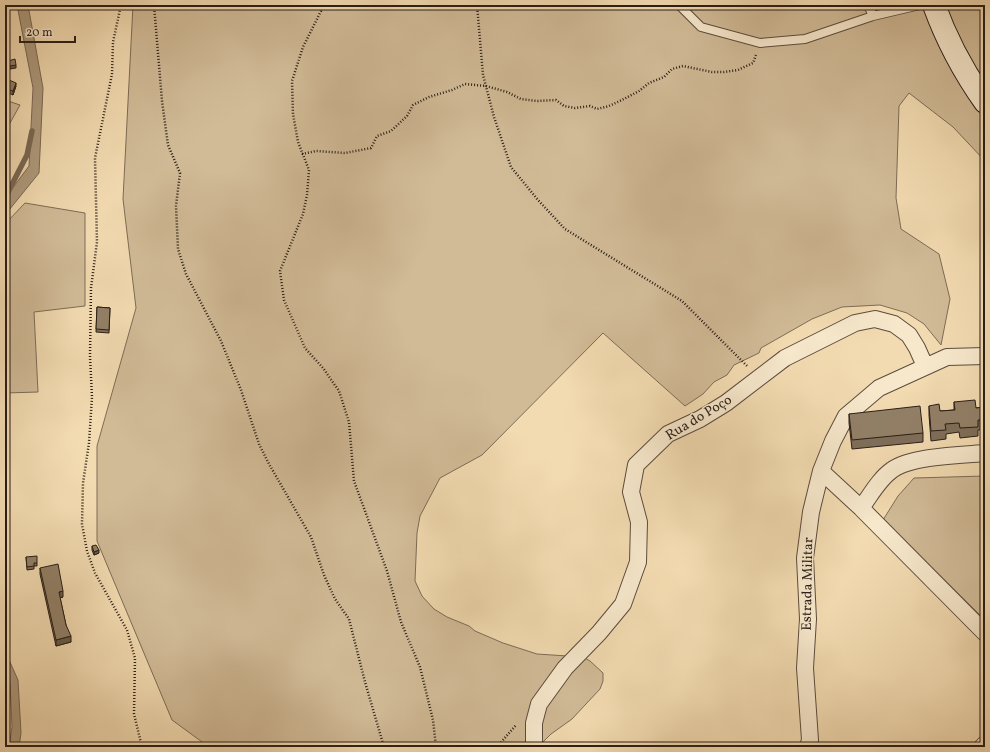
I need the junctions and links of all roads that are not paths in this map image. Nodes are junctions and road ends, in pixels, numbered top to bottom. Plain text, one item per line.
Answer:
1 (679, 5) edge
2 (868, 5) edge
3 (920, 5) edge
4 (934, 5) edge
5 (873, 16) junction
6 (985, 102) edge
7 (985, 356) edge
8 (925, 366) junction
9 (985, 453) edge
10 (821, 471) junction
11 (861, 508) junction
12 (985, 633) edge
13 (985, 744) edge
14 (534, 747) edge
15 (808, 747) edge
16 (982, 747) edge

1 - 5 lane
2 - 5 lane
3 - 5 lane
4 - 6 street
7 - 8 street, Estrada Militar
8 - 10 street, Estrada Militar
8 - 14 street, Rua do Poço
9 - 11 street
10 - 11 street
10 - 15 street, Estrada Militar
11 - 12 street
13 - 16 street

